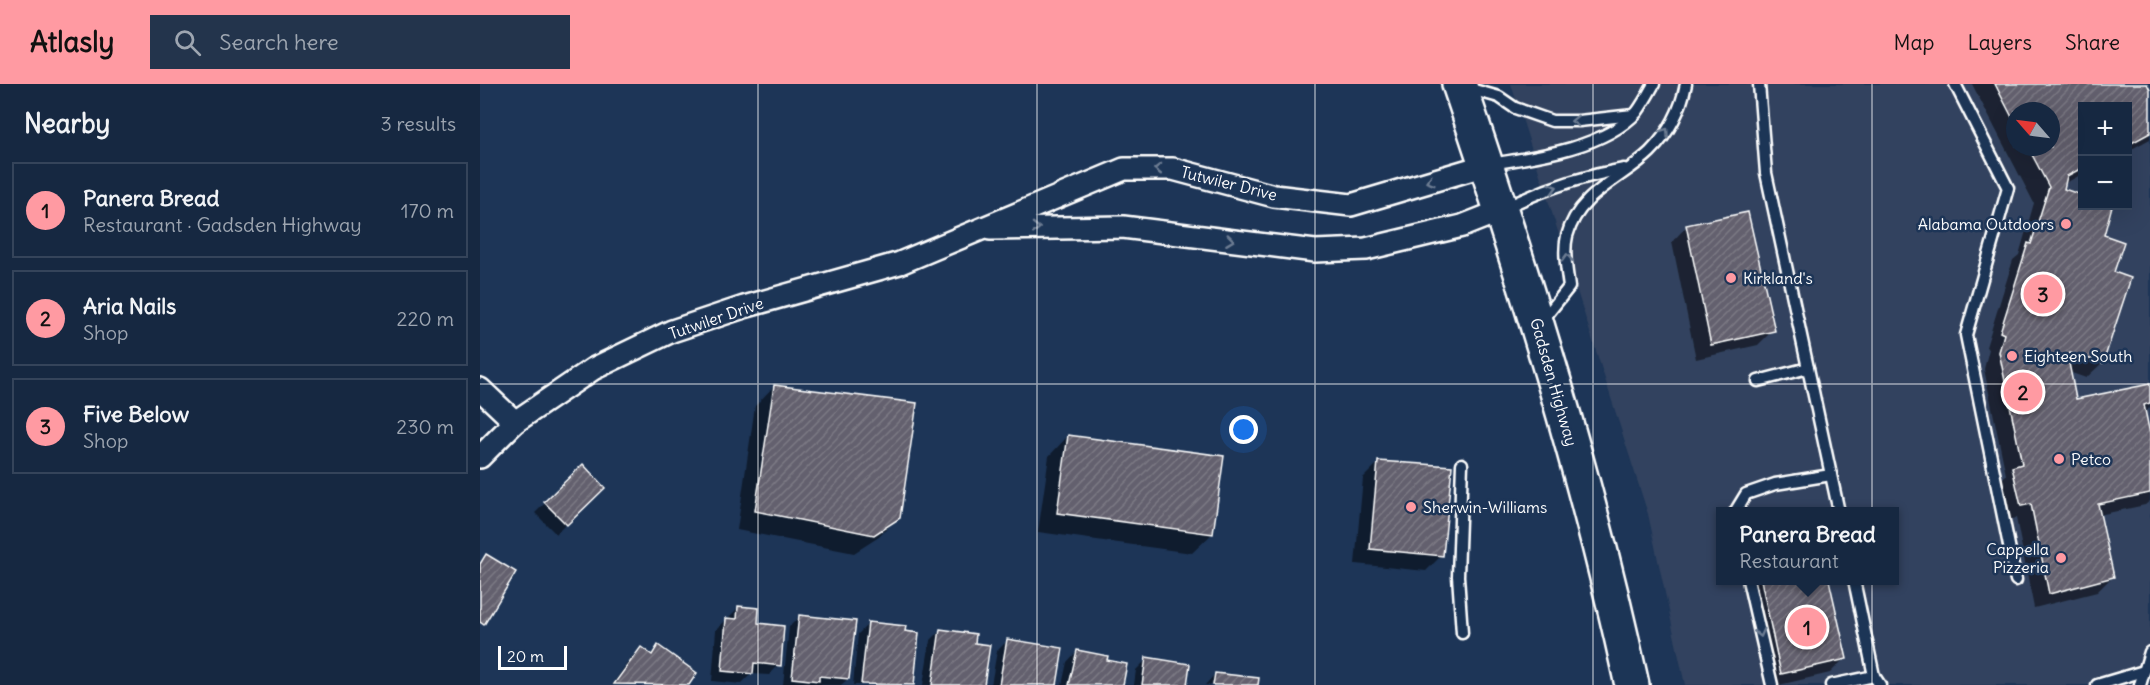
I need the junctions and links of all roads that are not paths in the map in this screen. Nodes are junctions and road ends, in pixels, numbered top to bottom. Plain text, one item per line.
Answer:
1 (1654, 84) edge
2 (1686, 84) edge
3 (1759, 84) edge
4 (1955, 84) edge
5 (1460, 85) edge
6 (1633, 115) junction
7 (1486, 165) junction
8 (1627, 168) junction
9 (1500, 211) junction
10 (978, 229) junction
11 (1538, 326) junction
12 (1808, 368) junction
13 (1758, 381) dead end
14 (480, 389) edge
15 (515, 422) junction
16 (480, 457) edge
17 (1462, 464) dead end
18 (1831, 475) junction
19 (1738, 507) edge
20 (1838, 507) edge
21 (2016, 580) dead end
22 (1749, 585) edge
23 (1855, 585) edge
24 (1462, 633) dead end
25 (2150, 652) edge
26 (2144, 671) junction
27 (1877, 680) edge
28 (1632, 685) edge
29 (1772, 685) edge
30 (1831, 685) edge
31 (2097, 685) edge
32 (2140, 685) edge

1 - 6 lane
8 -> 2 lane
3 - 12 lane
4 - 21 lane
6 -> 5 lane
5 - 7 main road, Gadsden Highway
6 - 7 lane
7 - 9 main road, Gadsden Highway
7 -> 10 street, Tutwiler Drive
9 -> 8 lane
11 -> 8 lane
10 -> 9 street, Tutwiler Drive
9 - 11 main road, Gadsden Highway
10 - 15 street, Tutwiler Drive
11 - 28 main road, Gadsden Highway
12 - 13 lane
12 - 18 lane
14 - 15 street
15 - 16 street, Tutwiler Drive
17 - 24 lane
18 - 19 lane
18 - 20 lane
22 -> 29 lane
23 - 27 lane
25 - 26 lane
26 - 31 lane
26 - 32 lane
27 - 30 lane

